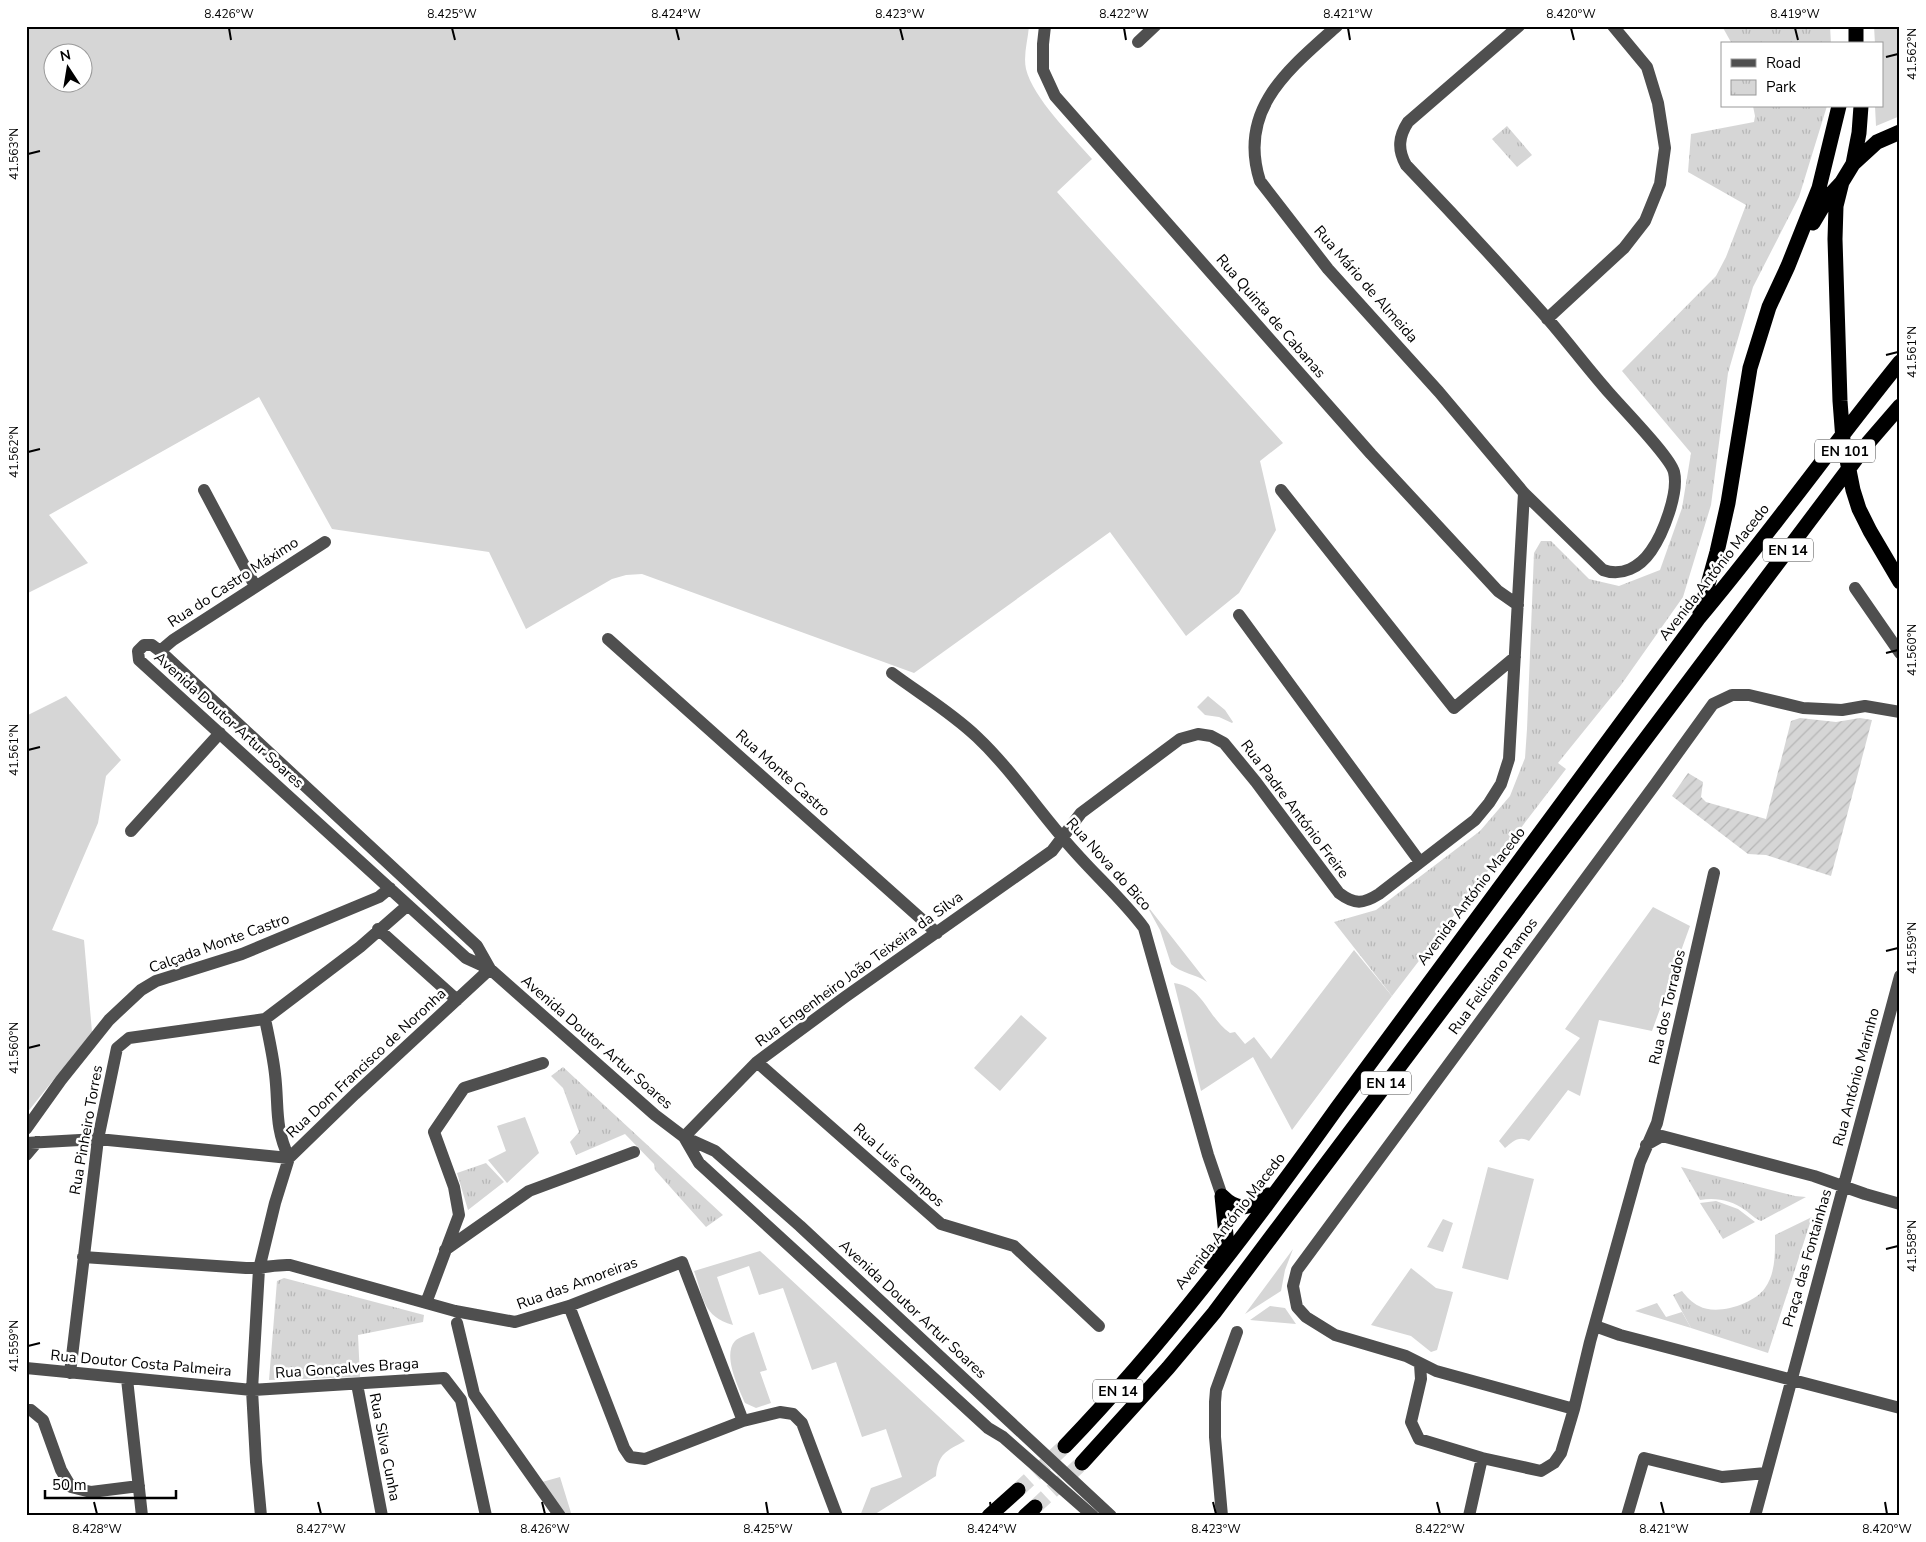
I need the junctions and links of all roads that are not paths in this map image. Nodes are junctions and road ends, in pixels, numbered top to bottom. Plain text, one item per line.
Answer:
1 (1045, 26) edge
2 (1155, 26) edge
3 (1337, 26) edge
4 (1519, 26) edge
5 (1613, 26) edge
6 (1856, 26) edge
7 (1138, 42) dead end
8 (1856, 42) edge
9 (1839, 108) edge
10 (1861, 108) edge
11 (1900, 132) edge
12 (1853, 164) junction
13 (1842, 182) junction
14 (1788, 266) junction
15 (1547, 319) junction
16 (1900, 362) edge
17 (1900, 406) edge
18 (204, 490) dead end
19 (1281, 490) dead end
20 (1524, 493) junction
21 (325, 542) dead end
22 (1900, 582) edge
23 (255, 586) junction
24 (1855, 588) dead end
25 (1518, 605) junction
26 (1239, 615) dead end
27 (1698, 619) junction
28 (608, 639) dead end
29 (160, 651) junction
30 (1900, 654) edge
31 (1515, 657) junction
32 (892, 673) dead end
33 (1900, 712) edge
34 (220, 733) junction
35 (131, 831) dead end
36 (1062, 838) junction
37 (1420, 862) junction
38 (1714, 873) dead end
39 (390, 888) junction
40 (408, 905) junction
41 (378, 929) junction
42 (936, 932) junction
43 (490, 969) junction
44 (1900, 976) edge
45 (457, 1000) junction
46 (266, 1020) junction
47 (757, 1062) junction
48 (543, 1063) dead end
49 (26, 1129) edge
50 (684, 1137) junction
51 (98, 1138) junction
52 (32, 1143) edge
53 (1646, 1145) junction
54 (634, 1152) dead end
55 (26, 1155) edge
56 (289, 1158) junction
57 (1282, 1184) junction
58 (1844, 1186) junction
59 (1222, 1196) junction
60 (1900, 1204) edge
61 (445, 1250) junction
62 (83, 1257) junction
63 (259, 1269) junction
64 (426, 1303) junction
65 (569, 1306) junction
66 (1175, 1322) junction
67 (457, 1323) dead end
68 (1099, 1326) dead end
69 (1595, 1326) junction
70 (1237, 1332) dead end
71 (1420, 1364) junction
72 (26, 1368) edge
73 (70, 1373) junction
74 (127, 1379) junction
75 (1790, 1380) junction
76 (357, 1384) junction
77 (252, 1390) junction
78 (1900, 1408) edge
79 (1574, 1409) junction
80 (26, 1410) edge
81 (743, 1421) junction
82 (1065, 1446) tunnel mouth
83 (1482, 1458) junction
84 (1082, 1463) tunnel mouth
85 (1766, 1473) junction
86 (139, 1486) junction
87 (1018, 1490) tunnel mouth
88 (1110, 1514) edge
89 (142, 1516) edge
90 (261, 1516) edge
91 (382, 1516) edge
92 (486, 1516) edge
93 (560, 1516) edge
94 (837, 1516) edge
95 (989, 1516) edge
96 (1093, 1516) edge
97 (1222, 1516) edge
98 (1469, 1516) edge
99 (1628, 1516) edge
100 (1755, 1516) edge

1 - 25 street, Rua Quinta de Cabanas
2 - 7 street
3 - 20 street, Rua Mário de Almeida
4 - 15 street
5 - 15 street
6 - 8 highway
9 - 14 highway
10 - 12 highway, EN 101
11 - 12 highway
12 - 13 highway, EN 101
13 - 14 highway
13 - 22 highway, EN 101
14 - 27 highway
15 - 20 street, Rua Mário de Almeida
16 - 27 highway, Avenida António Macedo / EN 14
17 - 84 highway, EN 14
18 - 23 street
19 - 31 street
20 - 25 street, Rua Padre António Freire
21 - 23 street, Rua do Castro Máximo
23 - 29 street, Rua do Castro Máximo
24 - 30 street
25 - 31 street, Rua Padre António Freire
26 - 37 street
27 - 57 highway, Avenida António Macedo / EN 14
28 - 42 street, Rua Monte Castro
29 - 34 street, Avenida Doutor Artur Soares
29 - 43 street, Avenida Doutor Artur Soares
31 - 37 street, Rua Padre António Freire
32 - 36 street, Rua Nova do Bico
33 - 71 street, Rua Feliciano Ramos
34 - 35 street
34 - 39 street, Avenida Doutor Artur Soares
36 - 37 street, Rua Padre António Freire
36 - 42 street, Rua Engenheiro João Teixeira da Silva
36 - 59 street, Rua Nova do Bico
38 - 53 street, Rua dos Torrados
39 - 40 street, Avenida Doutor Artur Soares
39 - 49 street, Calçada Monte Castro
40 - 41 street
40 - 43 street, Avenida Doutor Artur Soares
41 - 45 street
41 - 46 street
42 - 47 street, Rua Engenheiro João Teixeira da Silva
43 - 45 street, Rua Dom Francisco de Noronha
43 - 50 street, Avenida Doutor Artur Soares
44 - 58 street, Rua António Marinho
45 - 56 street, Rua Dom Francisco de Noronha
46 - 51 street, Rua Pinheiro Torres
46 - 56 street
47 - 50 street, Rua Engenheiro João Teixeira da Silva
47 - 68 street, Rua Luis Campos
48 - 61 street
50 - 88 street, Avenida Doutor Artur Soares
50 - 96 street, Avenida Doutor Artur Soares
51 - 52 street
51 - 56 street
51 - 62 street, Rua Pinheiro Torres
52 - 55 street
53 - 58 street, Praça das Fontainhas
53 - 69 street
54 - 61 street
56 - 63 street, Rua Dom Francisco de Noronha
57 - 59 highway
57 - 66 highway, Avenida António Macedo / EN 14
58 - 60 street
58 - 75 street, Praça das Fontainhas
59 - 66 highway
61 - 64 street
62 - 63 street, Rua das Amoreiras
62 - 73 street, Rua Pinheiro Torres
63 - 64 street, Rua das Amoreiras
63 - 77 street, Rua Dom Francisco de Noronha
64 - 65 street, Rua das Amoreiras
65 - 81 street
65 - 81 street, Rua das Amoreiras
66 - 82 highway, Avenida António Macedo / EN 14
67 - 93 street
69 - 75 street
69 - 79 street
70 - 97 street
71 - 79 street
71 - 83 street
72 - 73 street, Rua Doutor Costa Palmeira
73 - 74 street, Rua Doutor Costa Palmeira
74 - 77 street, Rua Doutor Costa Palmeira
74 - 86 street
75 - 78 street
75 - 85 street, Praça das Fontainhas
76 - 77 street, Rua Gonçalves Braga
76 - 91 street, Rua Silva Cunha
76 - 92 street, Rua Gonçalves Braga
77 - 90 street, Rua Dom Francisco de Noronha
79 - 83 street
80 - 86 street
81 - 94 street
83 - 98 street
85 - 99 street
85 - 100 street, Praça das Fontainhas
86 - 89 street
87 - 95 highway

